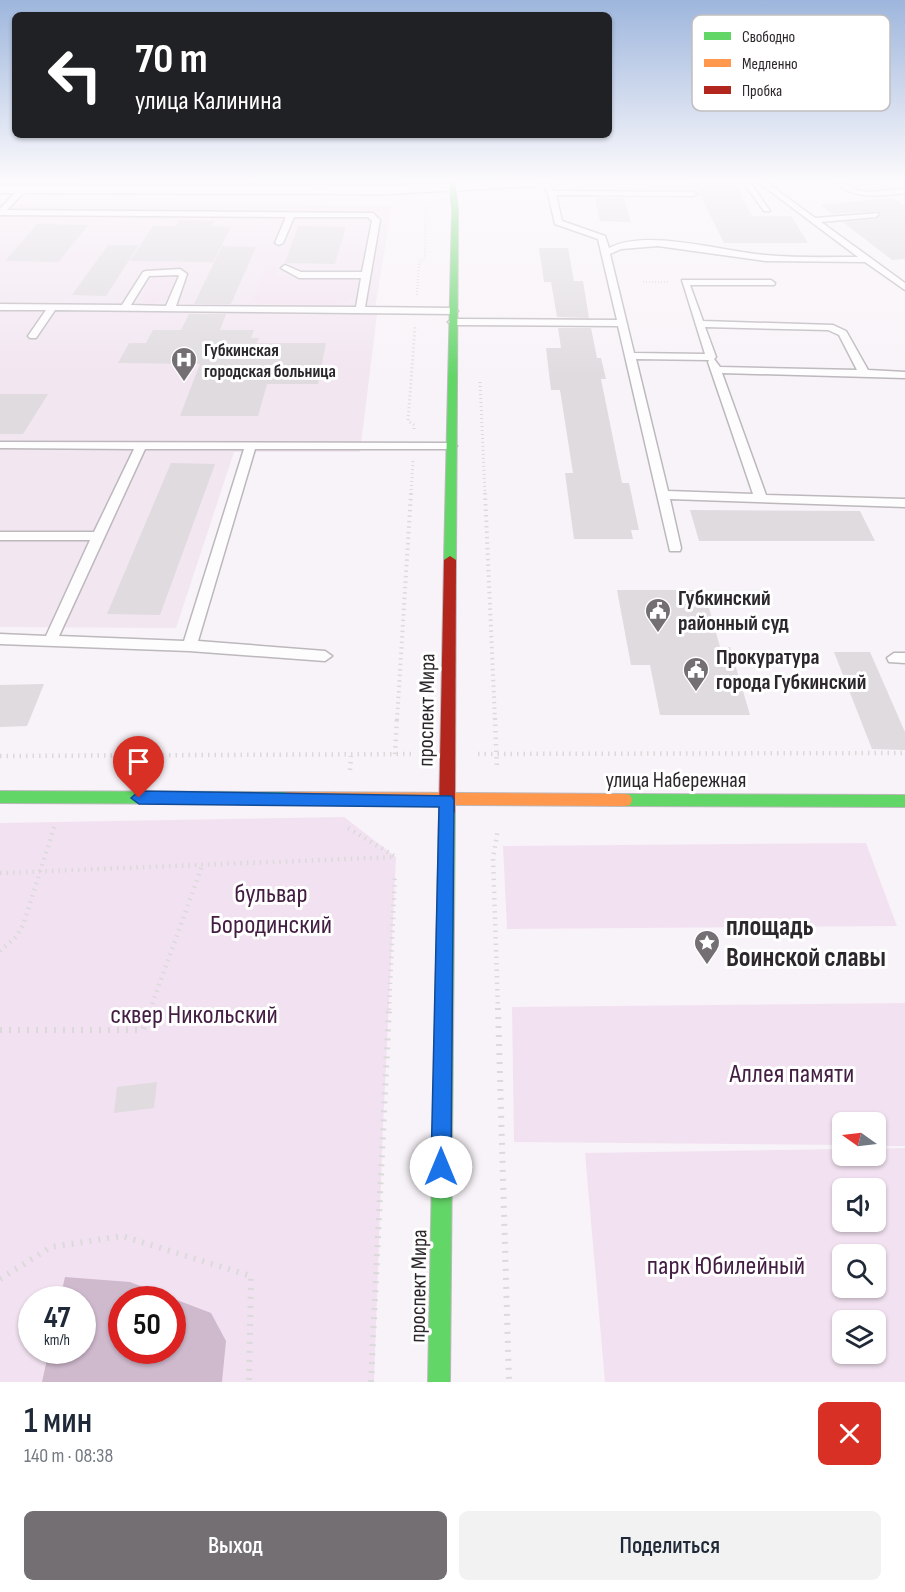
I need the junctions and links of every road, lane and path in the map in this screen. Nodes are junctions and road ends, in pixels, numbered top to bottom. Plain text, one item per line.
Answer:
1 (371, 246) edge
2 (425, 246) edge
3 (452, 246) edge
4 (604, 246) edge
5 (617, 246) edge
6 (684, 246) edge
7 (849, 246) edge
8 (606, 253) junction
9 (866, 259) junction
10 (285, 268) dead end
11 (366, 275) junction
12 (644, 282) dead end
13 (685, 282) junction
14 (771, 283) dead end
15 (905, 287) edge
16 (0, 308) edge
17 (52, 308) junction
18 (125, 308) junction
19 (170, 308) junction
20 (360, 310) junction
21 (416, 311) junction
22 (453, 317) junction
23 (621, 323) junction
24 (700, 324) junction
25 (33, 336) dead end
26 (629, 356) junction
27 (711, 357) junction
28 (716, 369) junction
29 (479, 370) dead end
30 (864, 373) junction
31 (905, 375) edge
32 (0, 445) edge
33 (141, 446) junction
34 (414, 446) junction
35 (451, 446) junction
36 (250, 447) junction
37 (663, 495) junction
38 (760, 496) junction
39 (905, 503) edge
40 (0, 536) edge
41 (98, 536) junction
42 (675, 548) dead end
43 (0, 639) edge
44 (51, 639) junction
45 (189, 646) junction
46 (325, 656) dead end
47 (905, 753) edge
48 (0, 756) edge
49 (0, 797) edge
50 (446, 800) junction
51 (905, 801) edge
52 (56, 823) dead end
53 (396, 857) dead end
54 (493, 858) dead end
55 (202, 866) junction
56 (0, 873) edge
57 (40, 873) junction
58 (395, 874) dead end
59 (0, 951) edge
60 (0, 1030) edge
61 (0, 1279) edge
62 (249, 1382) edge
63 (371, 1382) edge
64 (439, 1382) edge
65 (509, 1382) edge

1 - 11 lane
2 - 21 path
3 - 22 main road, проспект Мира
4 - 8 lane
5 - 8 lane
6 - 9 lane
7 - 9 lane
8 - 23 lane
9 - 15 lane
10 - 11 lane
11 - 20 lane
12 - 13 path
13 - 14 lane
13 - 24 lane
16 - 17 lane
17 - 18 lane
17 - 25 lane
18 - 19 lane
18 - 19 lane
19 - 20 lane
20 - 21 lane
21 - 22 lane
21 - 34 path
22 - 23 lane
22 - 35 main road, проспект Мира
23 - 26 lane
24 - 27 lane
24 - 30 lane
26 - 27 lane
26 - 37 lane
27 - 28 lane
28 - 30 lane
28 - 38 lane
29 - 47 path
30 - 31 lane
32 - 33 lane
33 - 36 lane
33 - 41 lane
34 - 35 lane
34 - 36 lane
34 - 48 path
35 - 50 main road, проспект Мира
36 - 45 lane
37 - 38 lane
37 - 42 lane
38 - 39 lane
40 - 41 lane
41 - 44 lane
43 - 44 lane
44 - 45 lane
45 - 46 lane
49 - 50 main road, улица Набережная
50 - 51 main road, улица Набережная
50 - 64 main road, проспект Мира
52 - 57 path
53 - 55 path
54 - 65 path
55 - 57 path
55 - 60 path
56 - 57 path
57 - 59 path
58 - 63 path
61 - 62 path

